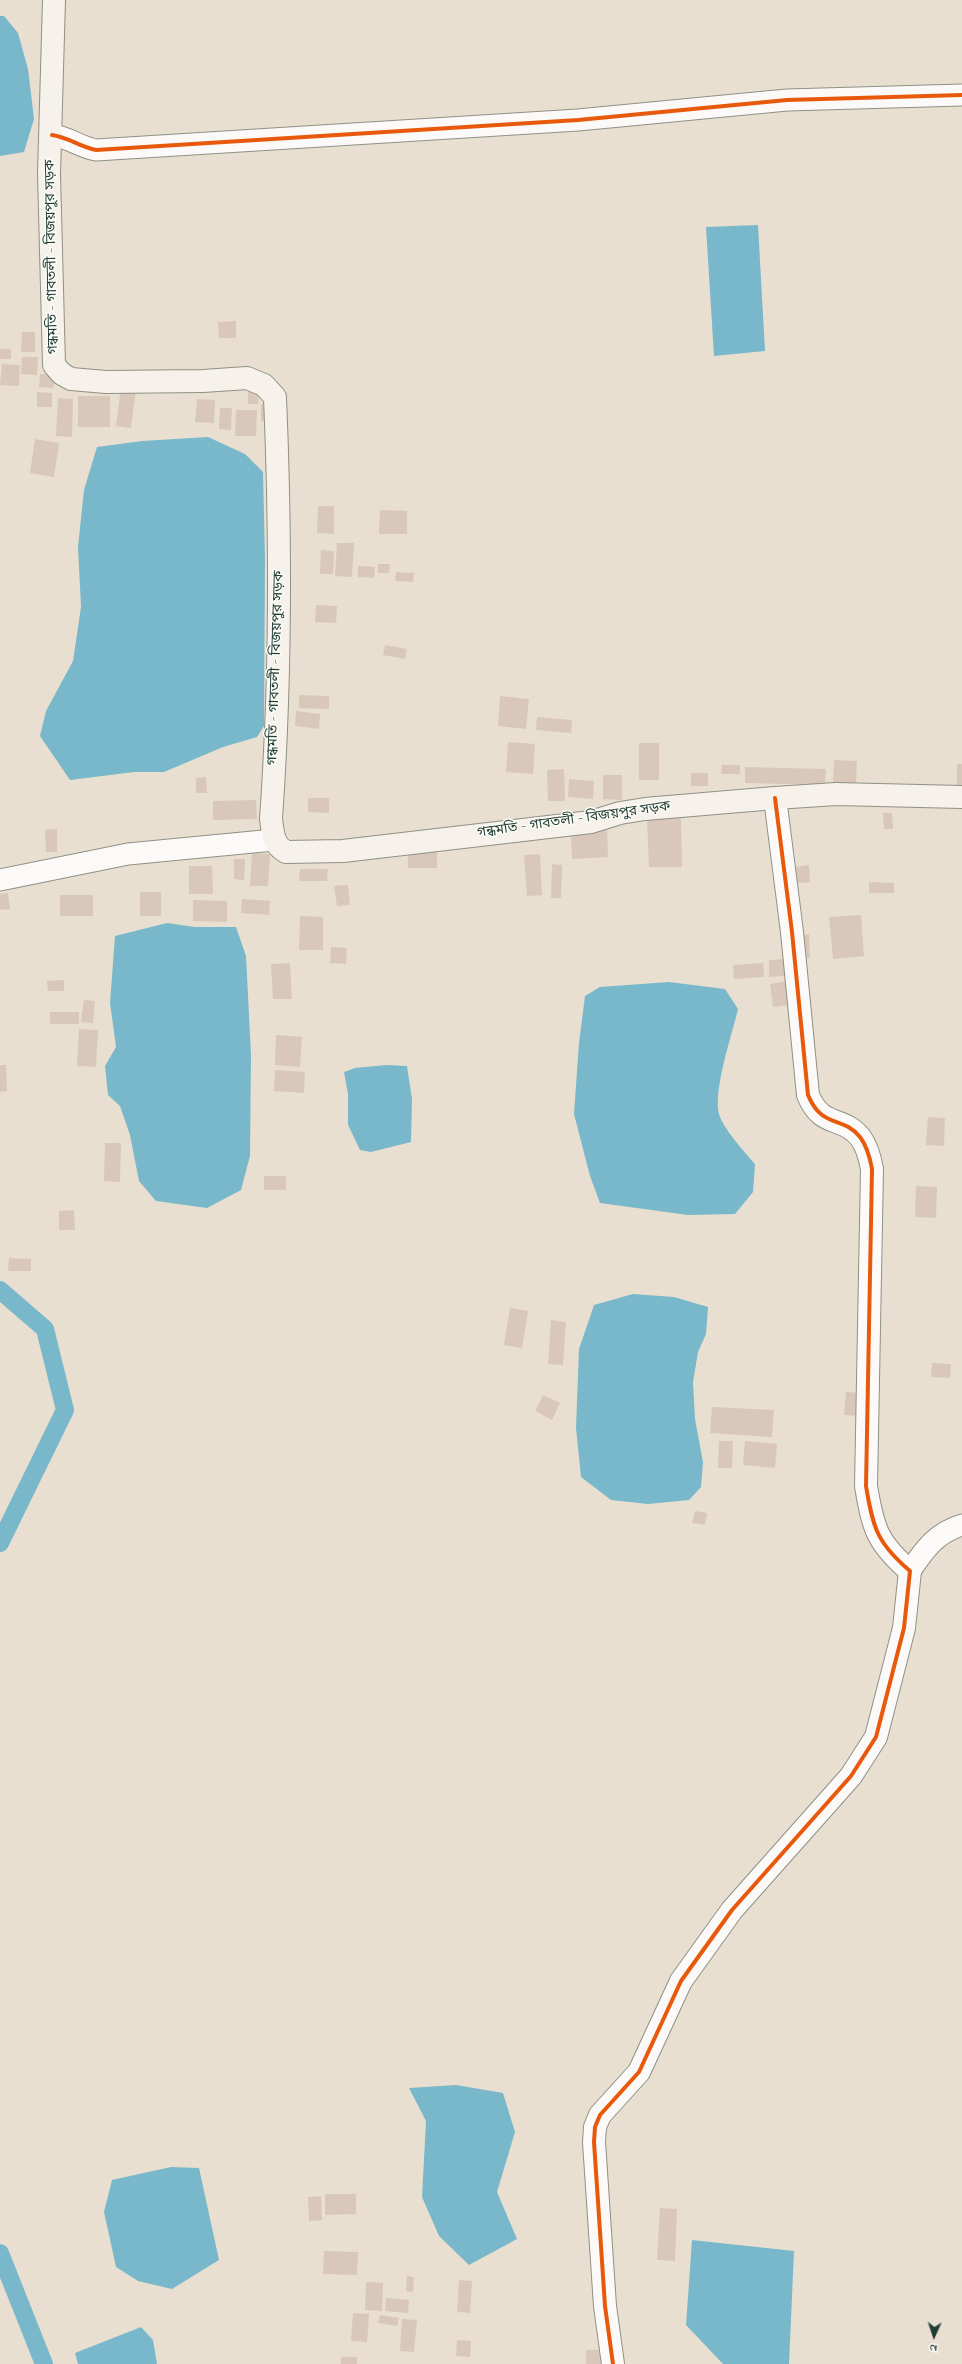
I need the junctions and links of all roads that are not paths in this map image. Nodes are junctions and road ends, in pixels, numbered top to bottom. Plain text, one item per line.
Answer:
1 (54, 0) edge
2 (962, 95) edge
3 (52, 135) junction
4 (962, 797) edge
5 (775, 798) junction
6 (274, 840) junction
7 (0, 880) edge
8 (962, 1525) edge
9 (910, 1571) junction
10 (613, 2364) edge

1 - 3 main road, গন্ধমতি - গাবতলী - বিজয়পুর সড়ক
2 - 3 street
3 - 6 main road, গন্ধমতি - গাবতলী - বিজয়পুর সড়ক
4 - 5 main road, গন্ধমতি - গাবতলী - বিজয়পুর সড়ক
5 - 6 main road, গন্ধমতি - গাবতলী - বিজয়পুর সড়ক
5 - 9 street
6 - 7 street
8 - 9 street
9 - 10 street

